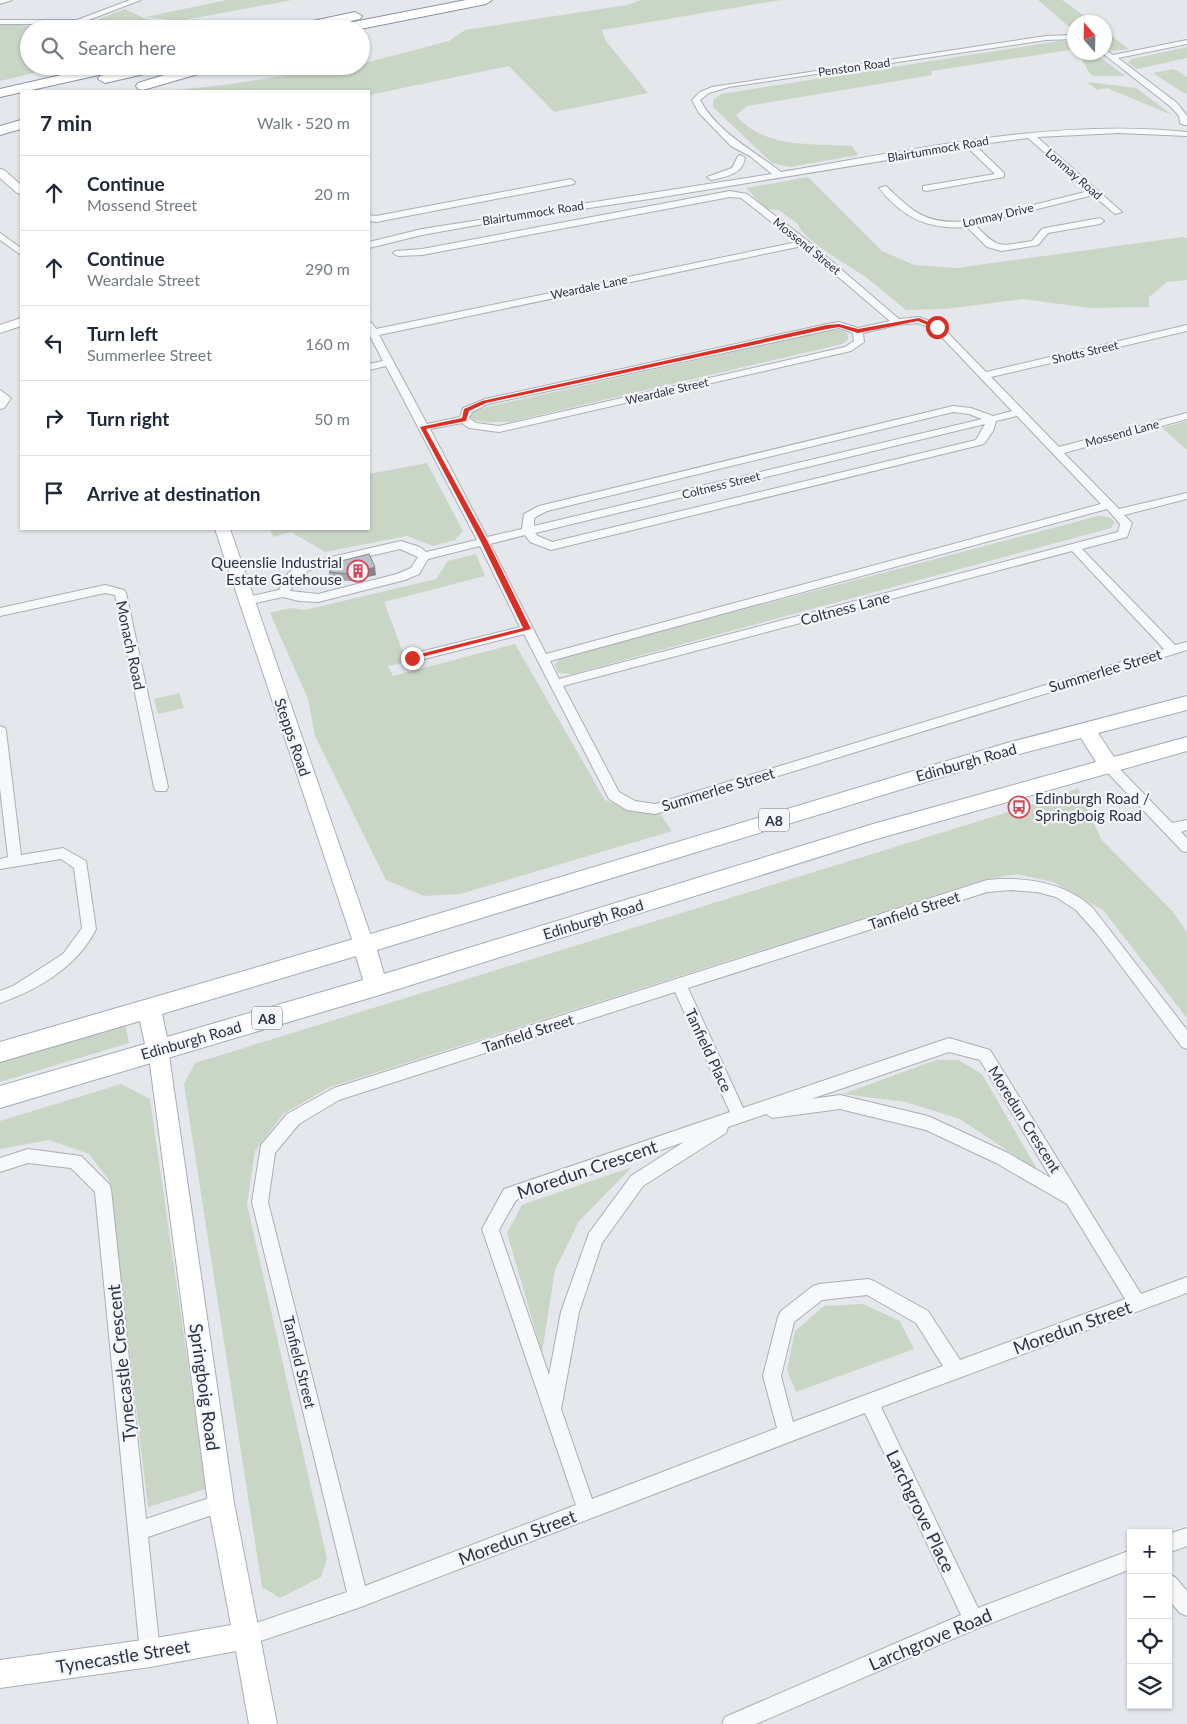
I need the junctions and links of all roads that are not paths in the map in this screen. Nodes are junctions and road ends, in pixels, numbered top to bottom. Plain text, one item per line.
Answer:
1 (8, 0) edge
2 (137, 0) edge
3 (486, 0) edge
4 (0, 2) edge
5 (443, 3) edge
6 (83, 20) edge
7 (346, 20) edge
8 (370, 21) edge
9 (0, 22) edge
10 (20, 22) edge
11 (370, 26) edge
12 (1067, 37) edge
13 (1187, 42) edge
14 (1113, 57) joint
15 (85, 75) edge
16 (123, 75) edge
17 (179, 75) edge
18 (132, 89) dead end
19 (26, 90) edge
20 (59, 90) edge
21 (20, 91) edge
22 (2, 96) edge
23 (20, 99) edge
24 (1174, 105) junction
25 (1187, 111) edge
26 (19, 124) edge
27 (1186, 124) edge
28 (1150, 131) junction
29 (0, 133) edge
30 (1187, 134) edge
31 (1030, 135) junction
32 (734, 144) junction
33 (970, 144) junction
34 (0, 158) edge
35 (741, 158) junction
36 (0, 172) edge
37 (20, 174) edge
38 (778, 175) junction
39 (760, 177) junction
40 (571, 182) dead end
41 (728, 182) junction
42 (651, 188) junction
43 (883, 188) dead end
44 (926, 188) dead end
45 (20, 190) edge
46 (1094, 192) junction
47 (1118, 212) dead end
48 (370, 218) edge
49 (1100, 221) dead end
50 (969, 224) junction
51 (388, 230) dead end
52 (0, 236) edge
53 (805, 243) junction
54 (370, 244) edge
55 (20, 251) edge
56 (398, 253) dead end
57 (20, 322) edge
58 (897, 322) junction
59 (1187, 328) edge
60 (0, 329) edge
61 (371, 329) edge
62 (858, 331) junction
63 (388, 363) junction
64 (370, 367) edge
65 (983, 376) junction
66 (0, 393) edge
67 (0, 406) edge
68 (1018, 412) junction
69 (1187, 416) edge
70 (464, 419) junction
71 (992, 419) junction
72 (422, 428) junction
73 (1058, 451) junction
74 (1187, 496) edge
75 (1113, 509) junction
76 (222, 530) edge
77 (528, 532) junction
78 (484, 542) junction
79 (1074, 547) junction
80 (424, 556) junction
81 (283, 593) junction
82 (246, 601) junction
83 (0, 612) edge
84 (527, 629) junction
85 (1187, 646) edge
86 (1172, 650) junction
87 (412, 658) dead end
88 (542, 659) junction
89 (556, 684) junction
90 (1187, 703) edge
91 (1085, 729) junction
92 (0, 731) edge
93 (1187, 744) edge
94 (1110, 766) junction
95 (162, 787) dead end
96 (1187, 824) edge
97 (1169, 830) junction
98 (1187, 848) edge
99 (15, 860) junction
100 (0, 864) edge
101 (364, 945) junction
102 (679, 984) junction
103 (376, 986) junction
104 (0, 997) edge
105 (149, 1008) junction
106 (1187, 1042) edge
107 (158, 1049) junction
108 (0, 1052) edge
109 (0, 1097) edge
110 (739, 1116) junction
111 (0, 1165) edge
112 (1074, 1200) junction
113 (1187, 1285) edge
114 (1138, 1303) junction
115 (956, 1370) junction
116 (869, 1402) junction
117 (552, 1410) junction
118 (787, 1434) junction
119 (221, 1503) junction
120 (587, 1510) junction
121 (138, 1531) junction
122 (1187, 1537) edge
123 (1172, 1543) edge
124 (1127, 1561) edge
125 (1172, 1589) edge
126 (358, 1598) junction
127 (1187, 1606) edge
128 (973, 1620) junction
129 (246, 1636) junction
130 (150, 1653) junction
131 (0, 1674) edge
132 (263, 1724) edge
133 (732, 1724) edge

1 - 4 street
2 - 6 street
3 - 5 highway
5 - 7 highway
5 - 8 highway
5 - 11 highway
9 - 10 street
12 - 32 street, Penston Road
13 - 14 street
14 - 24 street
15 - 19 highway
16 - 20 highway
17 - 18 highway
21 - 22 highway
22 - 23 highway
24 - 25 street
24 - 27 street
26 - 29 highway
27 - 28 street, Blairtummock Road
28 - 30 street, Blairtummock Road
28 - 31 street, Blairtummock Road
31 - 33 street, Blairtummock Road
31 - 46 street, Lonmay Road
32 - 35 street, Penston Road
32 - 38 street, Penston Road
33 - 38 street, Blairtummock Road
33 - 44 street
34 - 37 main road
35 - 39 street, Penston Road
35 - 42 street
36 - 45 main road
38 - 39 street, Blairtummock Road
39 - 41 street, Blairtummock Road
40 - 48 street
41 - 42 street, Blairtummock Road
41 - 54 street, Blairtummock Road
42 - 51 street, Blairtummock Road
43 - 50 street, Lonmay Drive
46 - 47 street, Lonmay Road
46 - 50 street, Lonmay Drive
49 - 50 street
52 - 55 street
53 - 56 street, Mossend Street
53 - 58 street, Mossend Street
53 - 61 street, Weardale Lane
57 - 60 main road
58 - 62 street, Weardale Street
58 - 65 street
59 - 65 street, Shotts Street
61 - 63 street, Summerlee Street
62 - 70 street, Weardale Street
62 - 70 street, Weardale Street
63 - 64 street
63 - 72 street, Summerlee Street
65 - 68 street
66 - 67 street
68 - 71 street, Coltness Street
68 - 73 street
69 - 73 street, Mossend Lane
70 - 72 street
71 - 77 street, Coltness Street
71 - 77 street
71 - 77 street
72 - 78 street, Summerlee Street
73 - 75 street
74 - 75 street, Coltness Lane
75 - 79 street, Coltness Lane
75 - 88 street, Coltness Lane
76 - 82 main road, Stepps Road
77 - 78 street, Coltness Street
78 - 80 street, Coltness Street
78 - 84 street, Summerlee Street
79 - 86 street
79 - 89 street, Coltness Lane
80 - 81 street
80 - 81 street
81 - 82 street
82 - 101 main road, Stepps Road
83 - 95 street, Monach Road
84 - 87 street
84 - 88 street, Summerlee Street
85 - 86 street, Summerlee Street
86 - 89 street, Summerlee Street
88 - 89 street, Summerlee Street
90 - 91 main road, Edinburgh Road / A8
91 - 94 main road
91 - 101 main road, Edinburgh Road / A8
92 - 99 street
93 - 94 main road, Edinburgh Road / A8
94 - 97 street
94 - 103 main road, Edinburgh Road / A8
96 - 97 street
97 - 98 street
99 - 100 street
99 - 104 street
101 - 103 main road
101 - 105 main road, Edinburgh Road / A8
102 - 106 street, Tanfield Street
102 - 110 street, Tanfield Place
102 - 126 street, Tanfield Street
103 - 107 main road, Edinburgh Road / A8
105 - 107 main road
105 - 108 main road, Edinburgh Road / A8
107 - 109 main road, Edinburgh Road / A8
107 - 119 main road, Springboig Road
110 - 112 street, Moredun Crescent
110 - 112 street, Moredun Crescent
110 - 117 street, Moredun Crescent
110 - 117 street, Moredun Crescent
111 - 121 street, Tynecastle Crescent
112 - 114 street, Moredun Crescent
113 - 114 street, Moredun Street
114 - 115 street, Moredun Street
115 - 116 street, Moredun Street
115 - 118 street
116 - 118 street, Moredun Street
116 - 128 street, Larchgrove Place
117 - 120 street, Moredun Crescent
118 - 120 street, Moredun Street
119 - 121 street
119 - 129 main road, Springboig Road
120 - 126 street, Moredun Street
121 - 130 street, Tynecastle Crescent
122 - 123 street
124 - 128 street, Larchgrove Road
125 - 127 street
126 - 129 street, Moredun Street
128 - 133 street, Larchgrove Road
129 - 130 main road, Tynecastle Street
129 - 132 main road, Springboig Road
130 - 131 main road, Tynecastle Street

